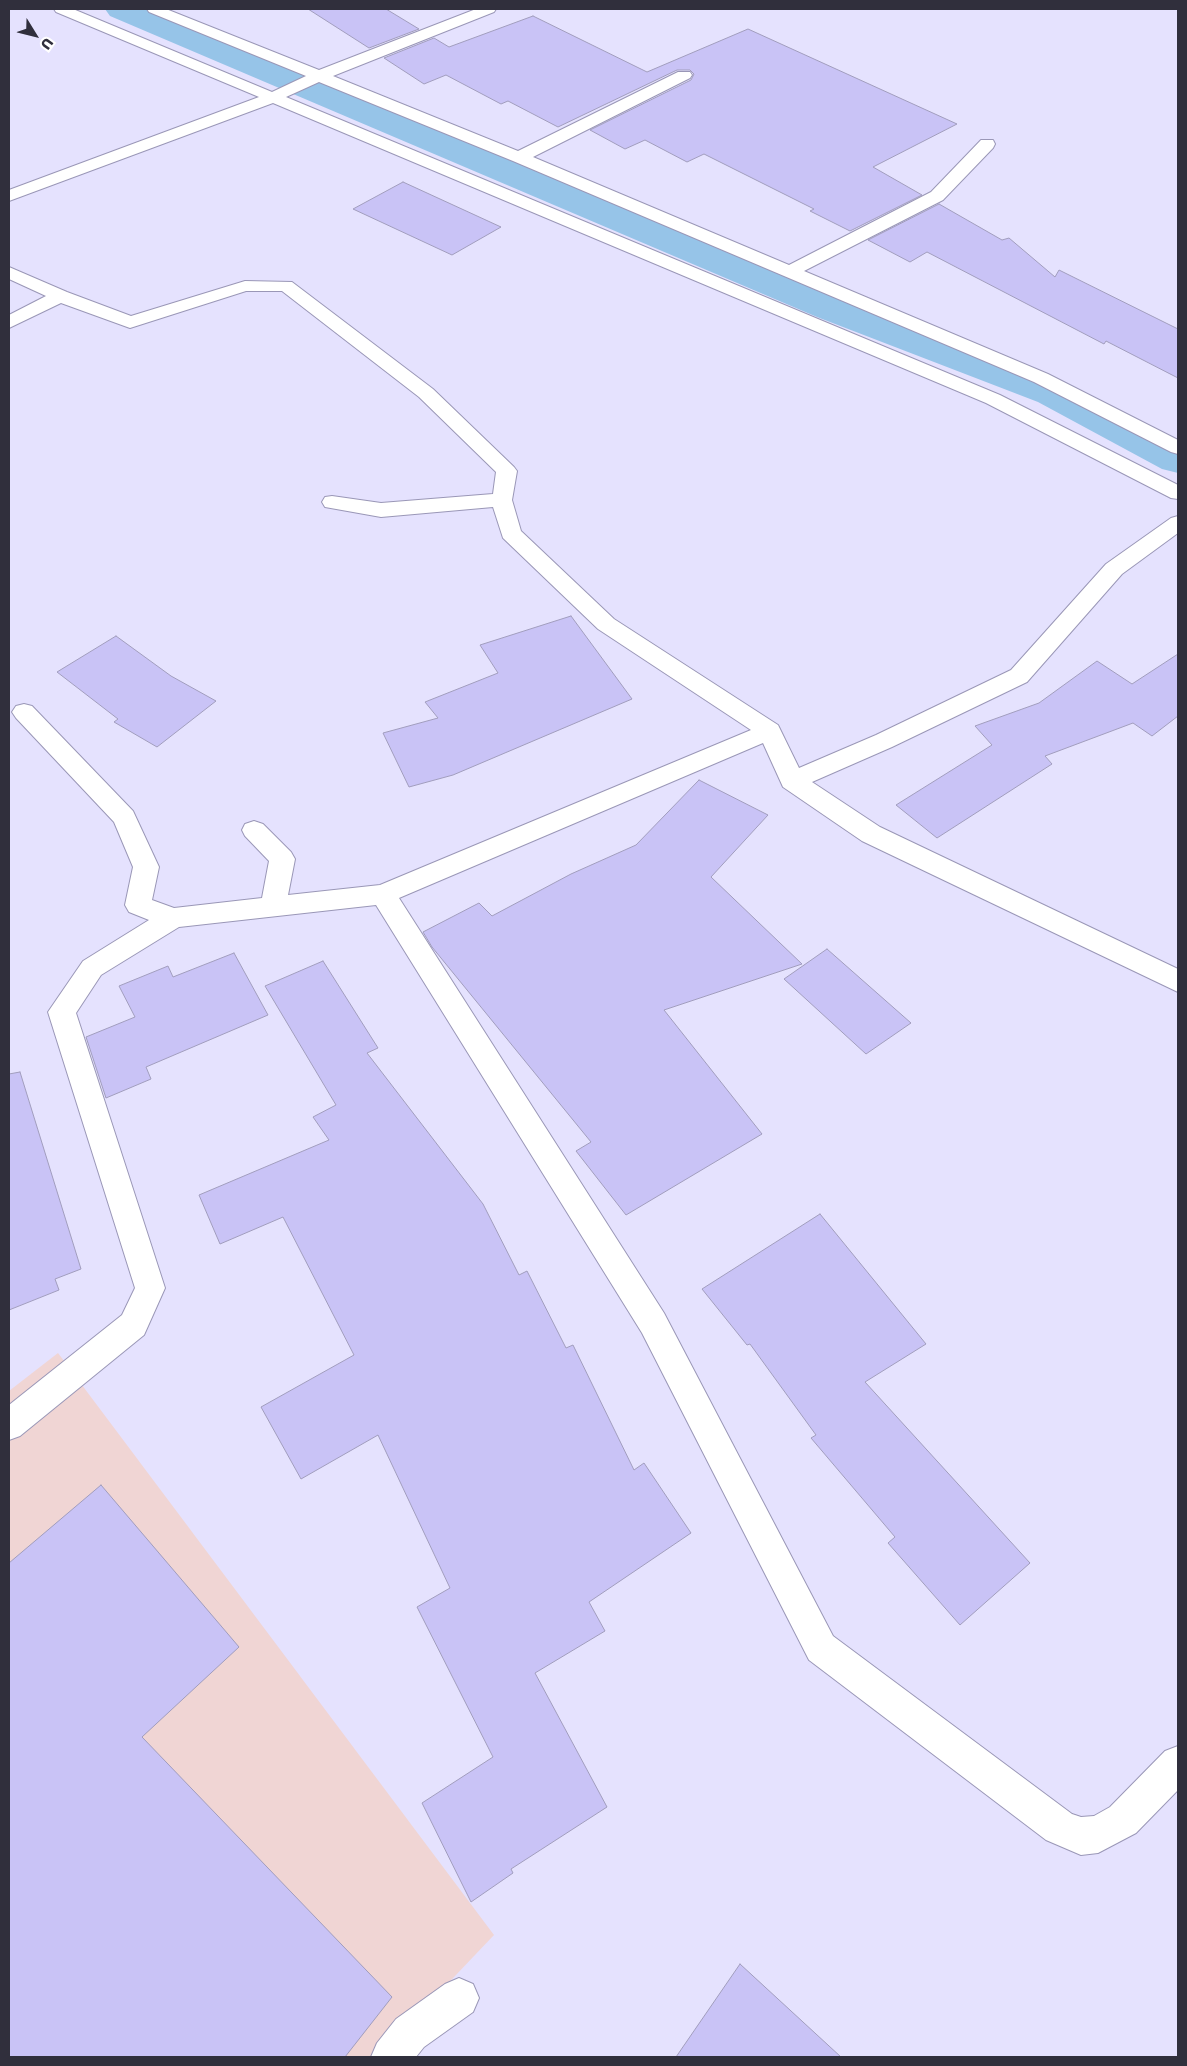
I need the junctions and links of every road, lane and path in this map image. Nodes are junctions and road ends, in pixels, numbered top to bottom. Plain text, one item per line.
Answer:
1 (60, 9) edge
2 (154, 9) edge
3 (489, 9) edge
4 (684, 75) dead end
5 (318, 77) junction
6 (275, 96) junction
7 (987, 144) dead end
8 (519, 157) junction
9 (9, 196) edge
10 (791, 271) junction
11 (9, 272) edge
12 (60, 296) junction
13 (9, 322) edge
14 (1178, 448) edge
15 (1178, 493) edge
16 (502, 500) junction
17 (332, 502) dead end
18 (1178, 523) edge
19 (24, 712) dead end
20 (770, 731) junction
21 (792, 782) junction
22 (254, 830) dead end
23 (383, 894) junction
24 (273, 906) junction
25 (173, 918) junction
26 (1178, 982) edge
27 (9, 1426) edge
28 (1178, 1764) edge
29 (459, 1998) dead end
30 (391, 2057) edge

1 - 6 street
2 - 5 street
3 - 5 street
4 - 8 street
5 - 6 street
5 - 8 street
6 - 9 street
6 - 15 street
7 - 10 street
8 - 10 street
10 - 14 street
11 - 12 street
12 - 13 street
12 - 16 street
16 - 17 street
16 - 20 street
18 - 21 street
19 - 25 street
20 - 21 street
20 - 23 street
21 - 26 street
22 - 24 street
23 - 24 street
23 - 28 street
24 - 25 street
25 - 27 street
29 - 30 street

